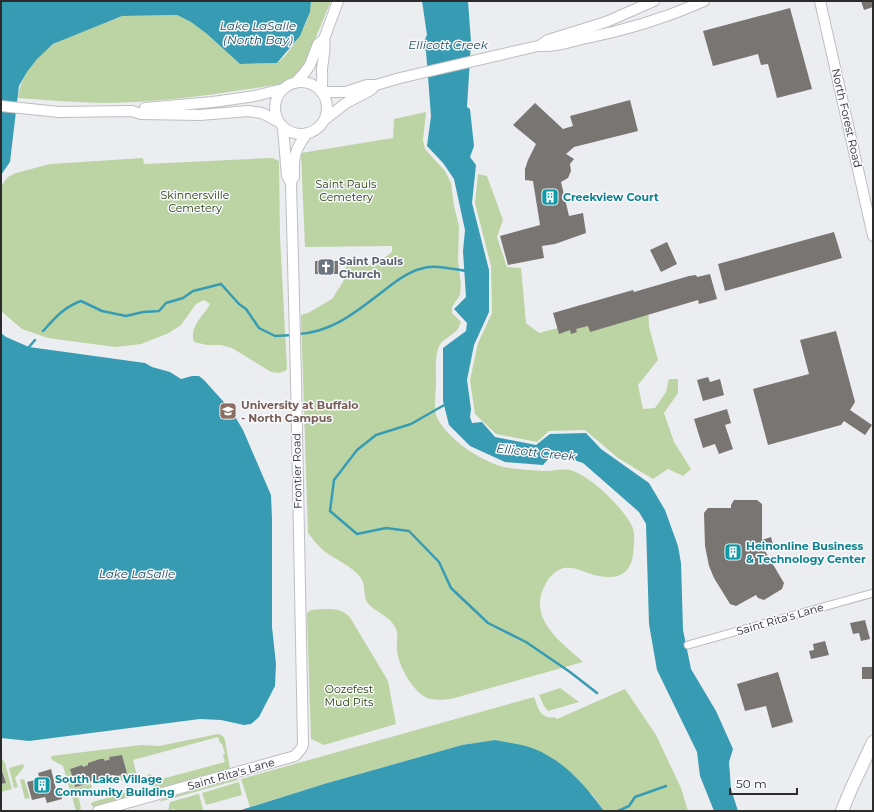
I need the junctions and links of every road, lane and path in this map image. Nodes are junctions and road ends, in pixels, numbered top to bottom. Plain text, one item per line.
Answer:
1 (338, 1) edge
2 (654, 1) edge
3 (704, 1) edge
4 (820, 1) edge
5 (324, 39) junction
6 (538, 46) junction
7 (295, 83) junction
8 (376, 85) junction
9 (283, 89) junction
10 (321, 92) junction
11 (1, 106) edge
12 (132, 111) junction
13 (324, 120) junction
14 (281, 125) junction
15 (307, 133) junction
16 (291, 183) junction
17 (873, 236) edge
18 (873, 593) edge
19 (688, 645) dead end
20 (873, 742) edge
21 (295, 756) joint
22 (98, 811) edge
23 (842, 811) edge

1 - 5 street
2 - 6 street
3 - 6 street
4 - 17 street, North Forest Road
5 - 7 street
5 - 10 street
6 - 8 street
7 - 9 street
7 - 10 street
8 - 10 street
8 - 13 street
9 - 12 street
9 - 14 street
10 - 13 street
11 - 12 street
12 - 14 street
13 - 15 street
14 - 15 street
14 - 16 street, Frontier Road
15 - 16 street, Frontier Road
16 - 21 street, Frontier Road
18 - 19 street, Saint Rita's Lane
20 - 23 main road
21 - 22 street, Saint Rita's Lane

